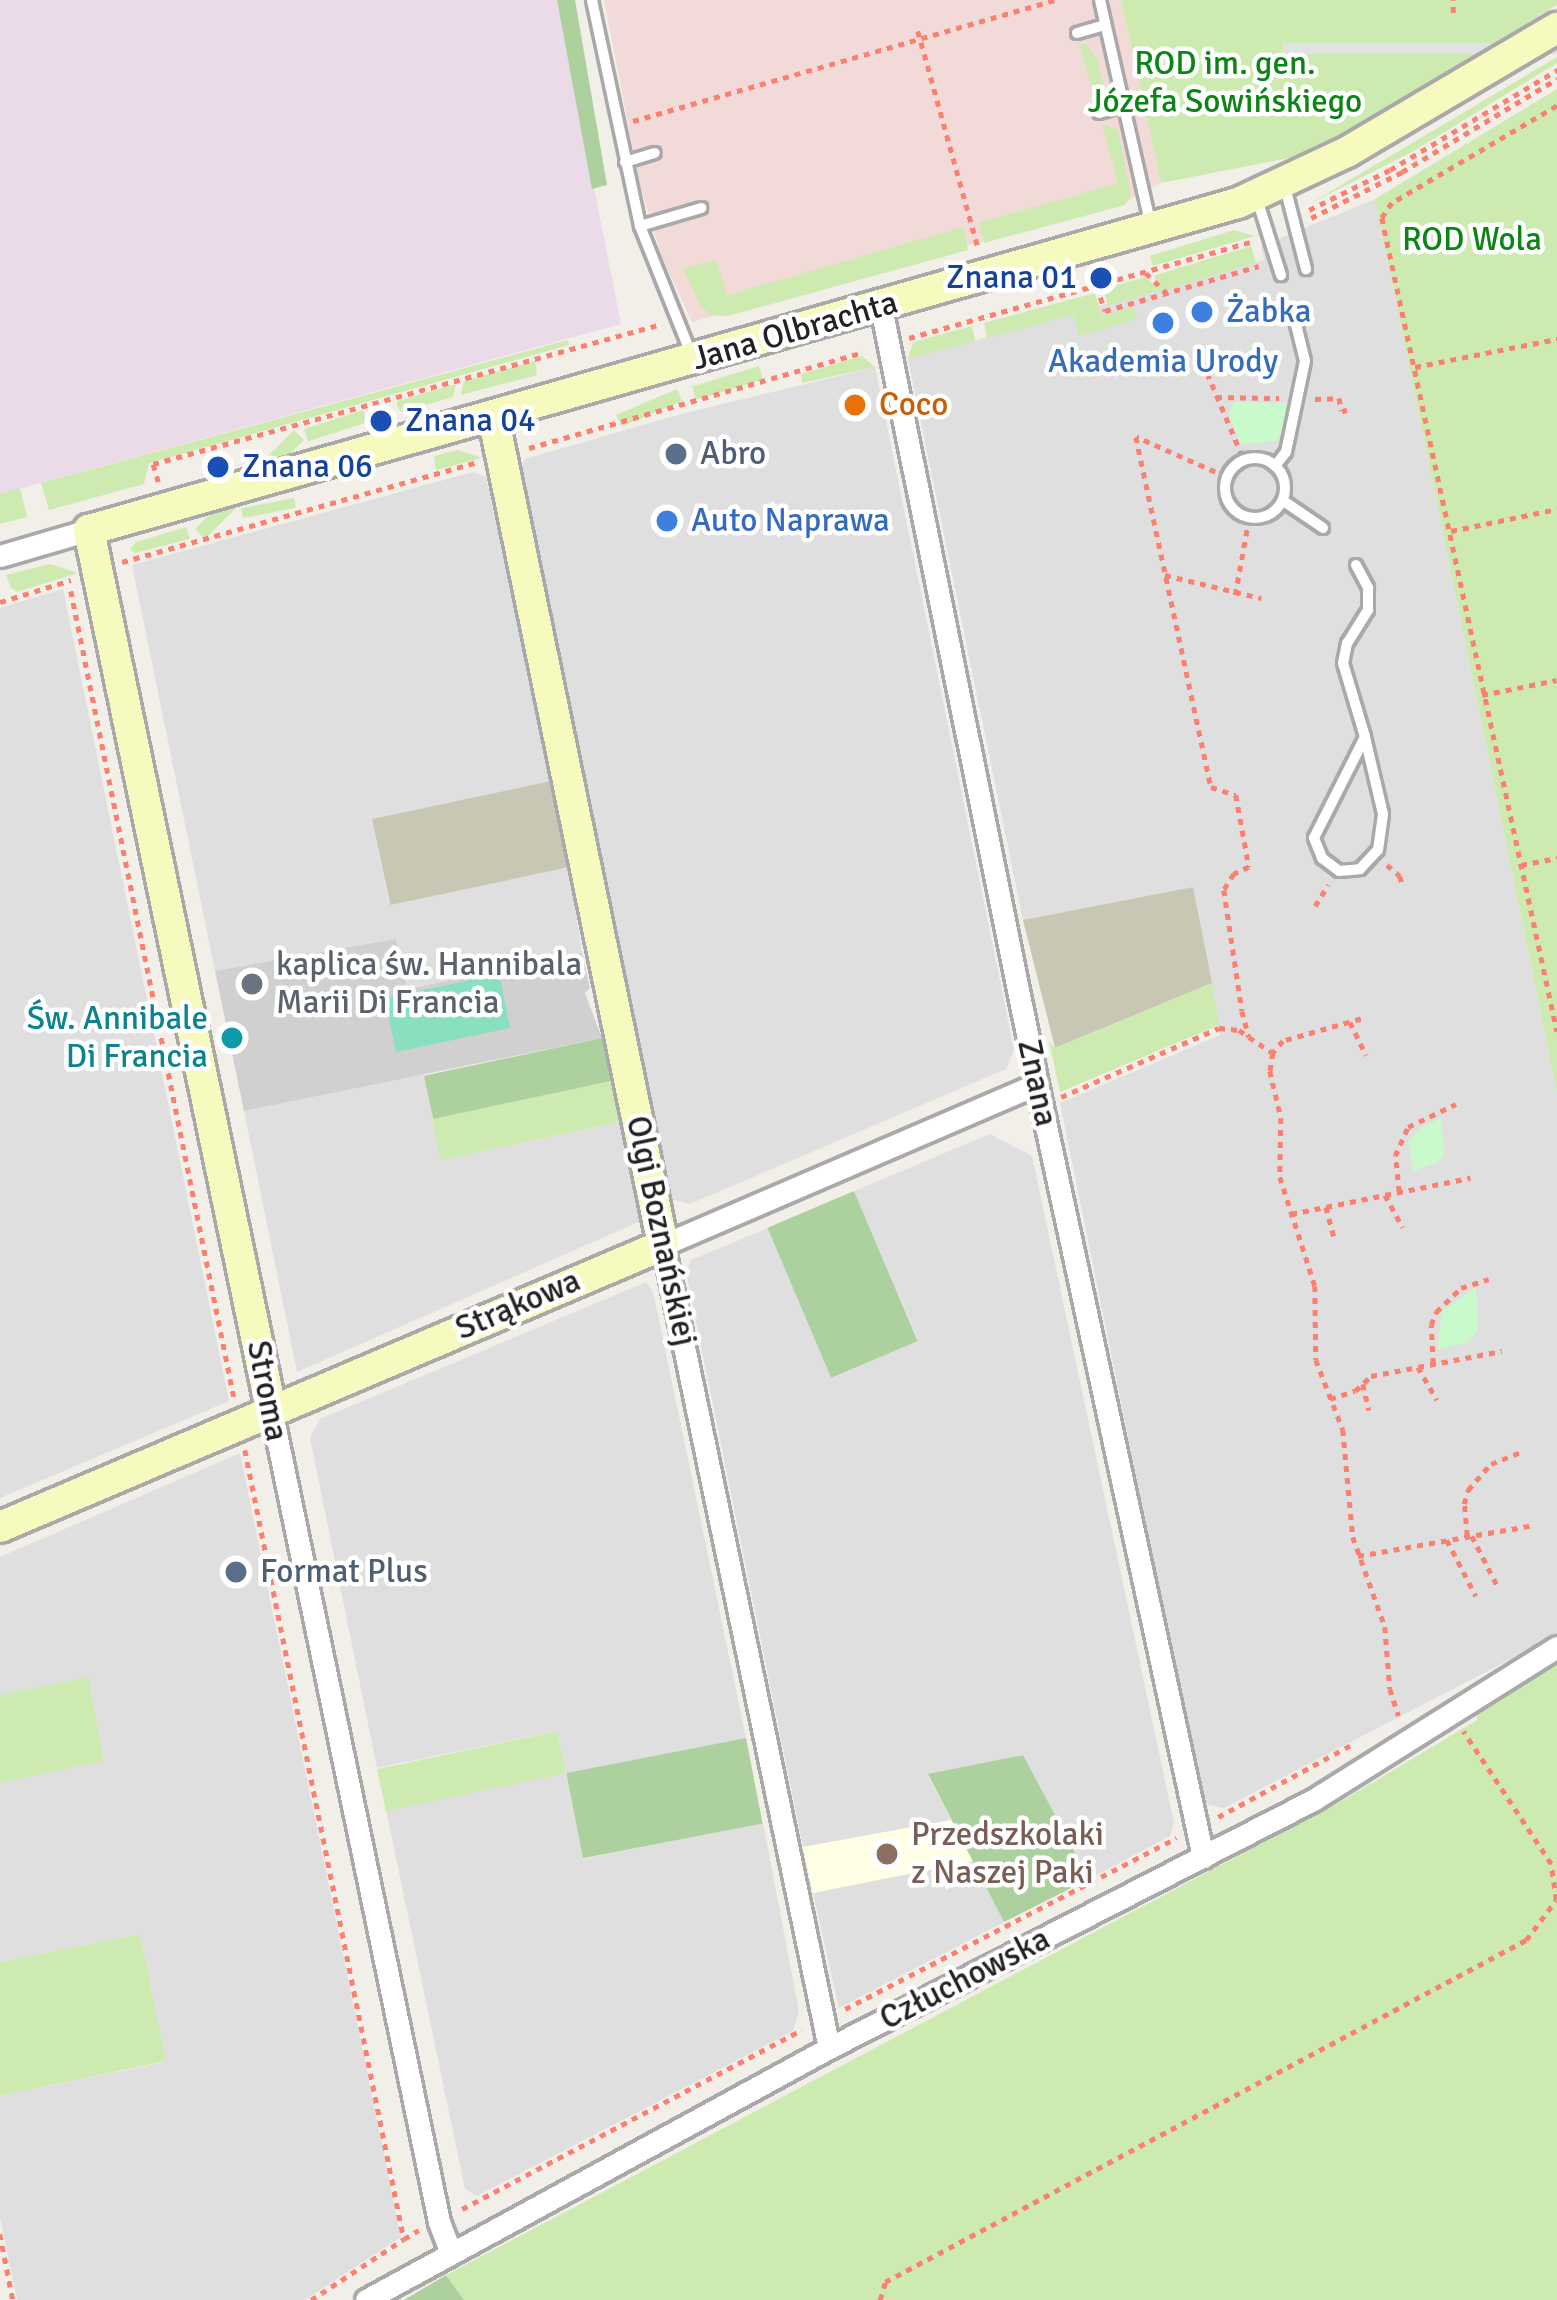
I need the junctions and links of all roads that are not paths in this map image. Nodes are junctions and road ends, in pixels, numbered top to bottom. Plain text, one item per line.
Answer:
1 (592, 0) edge
2 (1100, 0) edge
3 (1106, 25) junction
4 (1557, 28) edge
5 (1077, 33) dead end
6 (1124, 106) junction
7 (1099, 113) dead end
8 (655, 153) dead end
9 (625, 162) junction
10 (1270, 190) junction
11 (701, 208) dead end
12 (640, 226) junction
13 (1152, 230) junction
14 (1306, 269) dead end
15 (1281, 275) dead end
16 (881, 307) junction
17 (1293, 312) dead end
18 (693, 359) junction
19 (493, 415) junction
20 (1275, 466) junction
21 (1285, 502) junction
22 (1322, 527) dead end
23 (89, 530) junction
24 (0, 556) edge
25 (1356, 566) dead end
26 (1365, 737) junction
27 (1037, 1084) junction
28 (663, 1244) junction
29 (271, 1409) junction
30 (0, 1527) edge
31 (1557, 1647) edge
32 (1203, 1857) junction
33 (829, 2048) junction
34 (450, 2251) junction
35 (366, 2300) edge

1 - 9 lane
2 - 3 lane
3 - 5 lane
3 - 6 lane
4 - 10 street, Jana Olbrachta
6 - 7 lane
6 - 13 lane
8 - 9 lane
9 - 12 lane
10 - 13 street, Jana Olbrachta
10 - 14 lane
10 - 15 lane
11 - 12 lane
12 - 18 lane
13 - 16 street, Jana Olbrachta
16 - 18 street, Jana Olbrachta
16 - 27 street, Znana
17 - 20 lane
18 - 19 street, Jana Olbrachta
19 - 23 street, Jana Olbrachta
19 - 28 street, Olgi Boznańskiej
20 - 21 lane
20 - 21 lane
21 - 22 lane
23 - 24 street, Jana Olbrachta
23 - 29 street, Stroma
25 - 26 lane
26 - 26 lane
27 - 28 street, Strąkowa
27 - 32 street, Znana
28 - 29 street, Strąkowa
28 - 33 street, Olgi Boznańskiej
29 - 30 street, Strąkowa
29 - 34 street, Stroma
31 - 32 street, Człuchowska
32 - 33 street, Człuchowska
33 - 34 street, Człuchowska
34 - 35 street, Człuchowska

